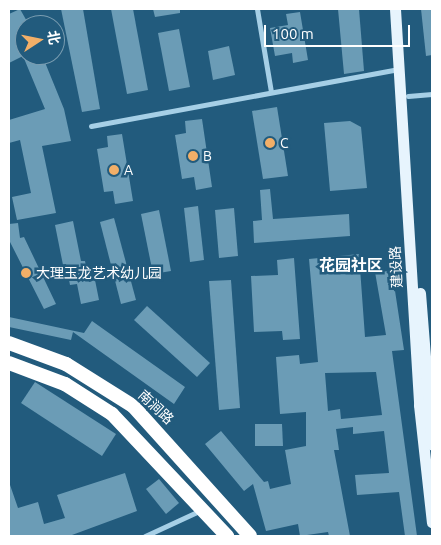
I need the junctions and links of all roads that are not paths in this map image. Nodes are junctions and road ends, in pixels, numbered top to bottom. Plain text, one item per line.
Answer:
1 (258, 9) edge
2 (395, 9) edge
3 (402, 9) edge
4 (399, 69) junction
5 (271, 92) junction
6 (432, 94) edge
7 (408, 96) junction
8 (91, 126) dead end
9 (9, 343) edge
10 (9, 363) edge
11 (432, 446) edge
12 (216, 499) junction
13 (202, 510) junction
14 (432, 522) edge
15 (145, 536) edge
16 (227, 536) edge
17 (250, 536) edge

1 - 5 street
2 - 4 main road, 建设路
3 - 7 main road, 建设路
4 - 5 street
4 - 14 main road, 建设路
5 - 8 street
6 - 7 street
7 - 11 main road, 建设路
9 - 12 highway, 南涧路
10 - 13 highway
12 - 13 highway
12 - 17 highway, 南涧路
13 - 15 street
13 - 16 highway

